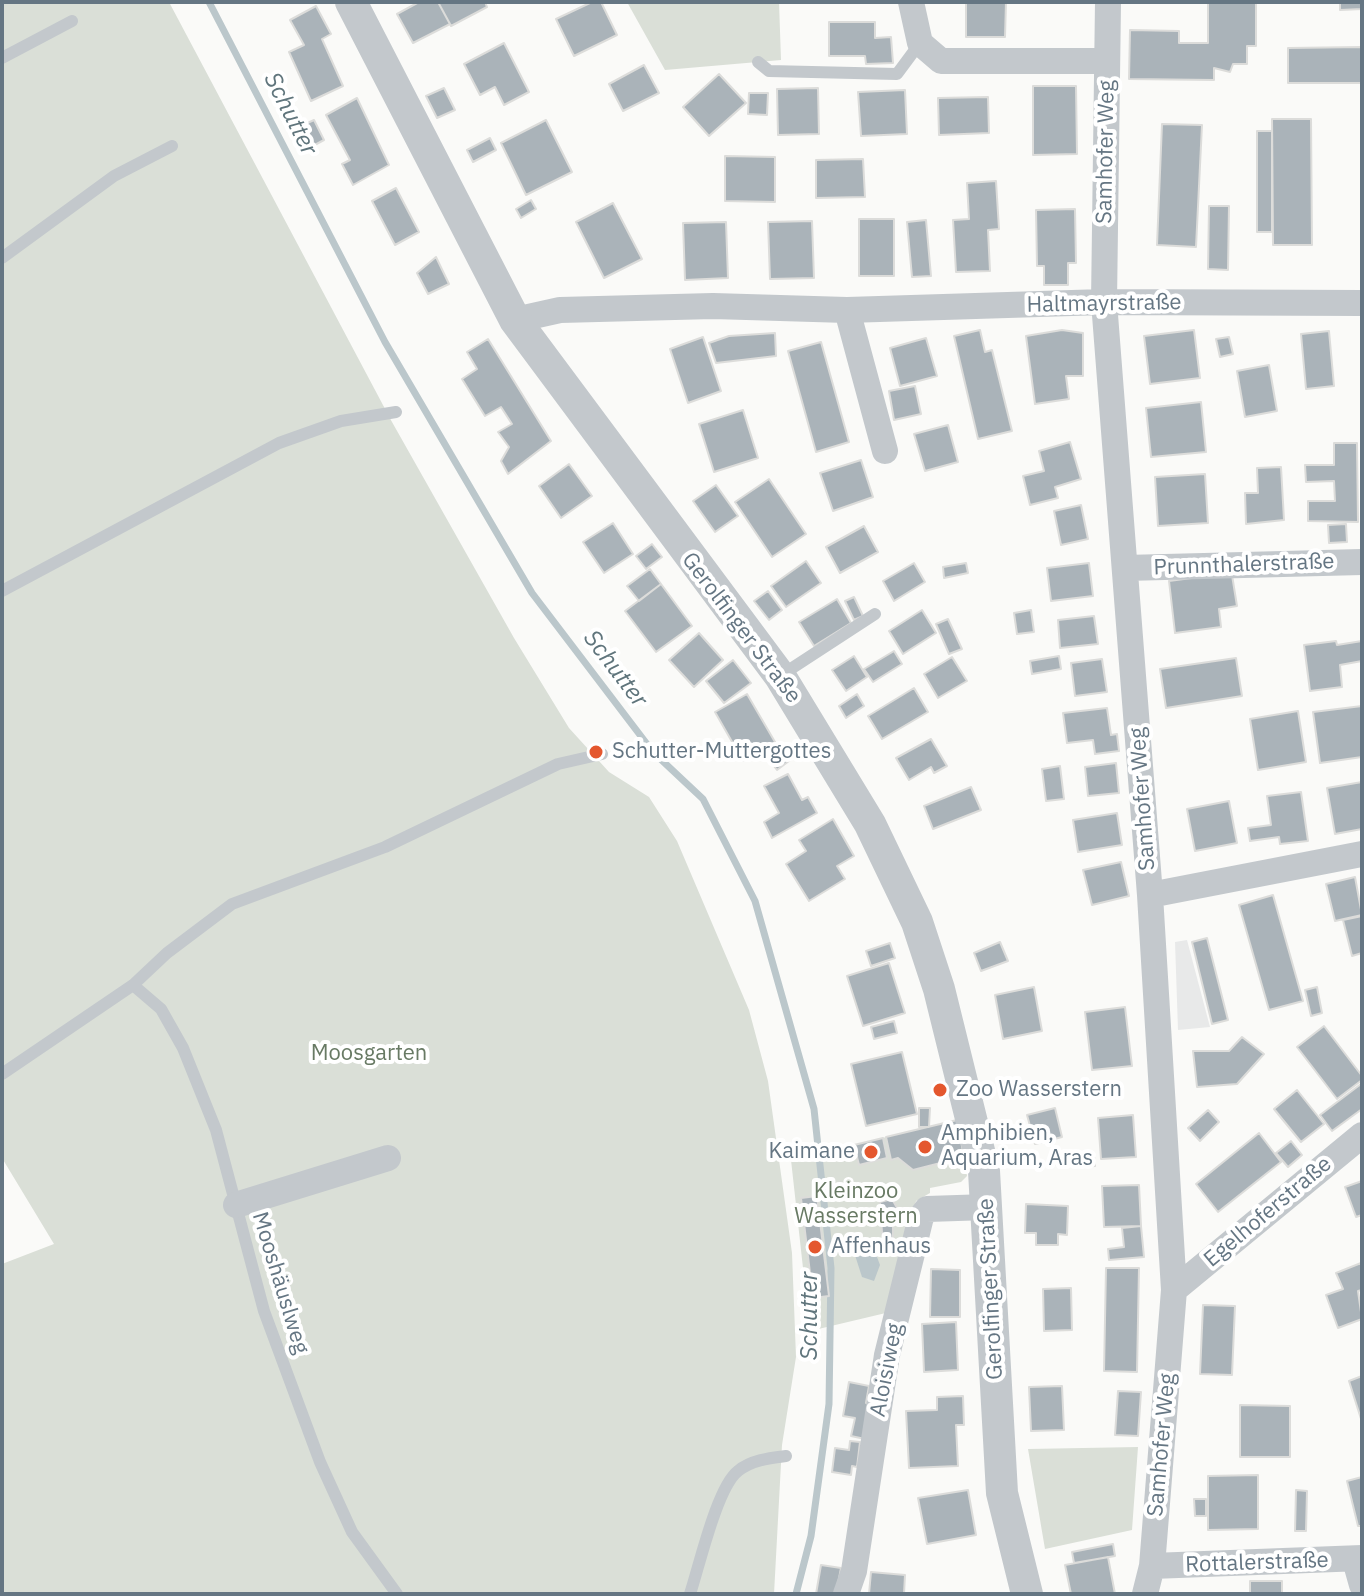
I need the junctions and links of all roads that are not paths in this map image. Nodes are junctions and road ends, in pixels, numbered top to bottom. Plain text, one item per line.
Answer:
1 (351, 2) edge
2 (911, 2) edge
3 (1108, 2) edge
4 (72, 21) dead end
5 (920, 43) junction
6 (2, 58) edge
7 (1107, 61) junction
8 (758, 62) dead end
9 (172, 146) dead end
10 (2, 258) edge
11 (1104, 302) junction
12 (1362, 303) edge
13 (847, 310) junction
14 (515, 320) junction
15 (396, 412) dead end
16 (885, 451) dead end
17 (1362, 562) edge
18 (1125, 568) junction
19 (2, 591) edge
20 (875, 614) dead end
21 (780, 676) junction
22 (602, 754) dead end
23 (1362, 854) edge
24 (1150, 895) junction
25 (133, 985) junction
26 (2, 1074) edge
27 (1362, 1135) edge
28 (388, 1158) dead end
29 (236, 1205) junction
30 (988, 1207) junction
31 (1174, 1290) junction
32 (786, 1456) dead end
33 (1152, 1566) junction
34 (1360, 1568) edge
35 (397, 1594) edge
36 (690, 1594) edge
37 (846, 1594) edge
38 (1027, 1594) edge
39 (1145, 1594) edge

1 - 14 street, Gerolfinger Straße
2 - 5 street
3 - 7 street, Samhofer Weg
4 - 6 lane
5 - 7 street
5 - 8 lane
7 - 11 street, Samhofer Weg
9 - 10 lane
11 - 12 street, Haltmayrstraße
11 - 13 street, Haltmayrstraße
11 - 18 street, Samhofer Weg
13 - 14 street, Haltmayrstraße
13 - 16 street
14 - 21 street, Gerolfinger Straße
15 - 19 lane
17 - 18 street, Prunnthalerstraße
18 - 24 street, Samhofer Weg
20 - 21 lane
21 - 30 street, Gerolfinger Straße
22 - 25 lane
23 - 24 street
24 - 31 street, Samhofer Weg
25 - 26 lane
25 - 29 lane, Mooshäuslweg
27 - 31 street, Egelhoferstraße
28 - 29 street
29 - 35 lane, Mooshäuslweg
30 - 37 street, Aloisiweg
30 - 38 street, Gerolfinger Straße
31 - 33 street, Samhofer Weg
32 - 36 lane
33 - 34 street, Rottalerstraße
33 - 39 street, Samhofer Weg

